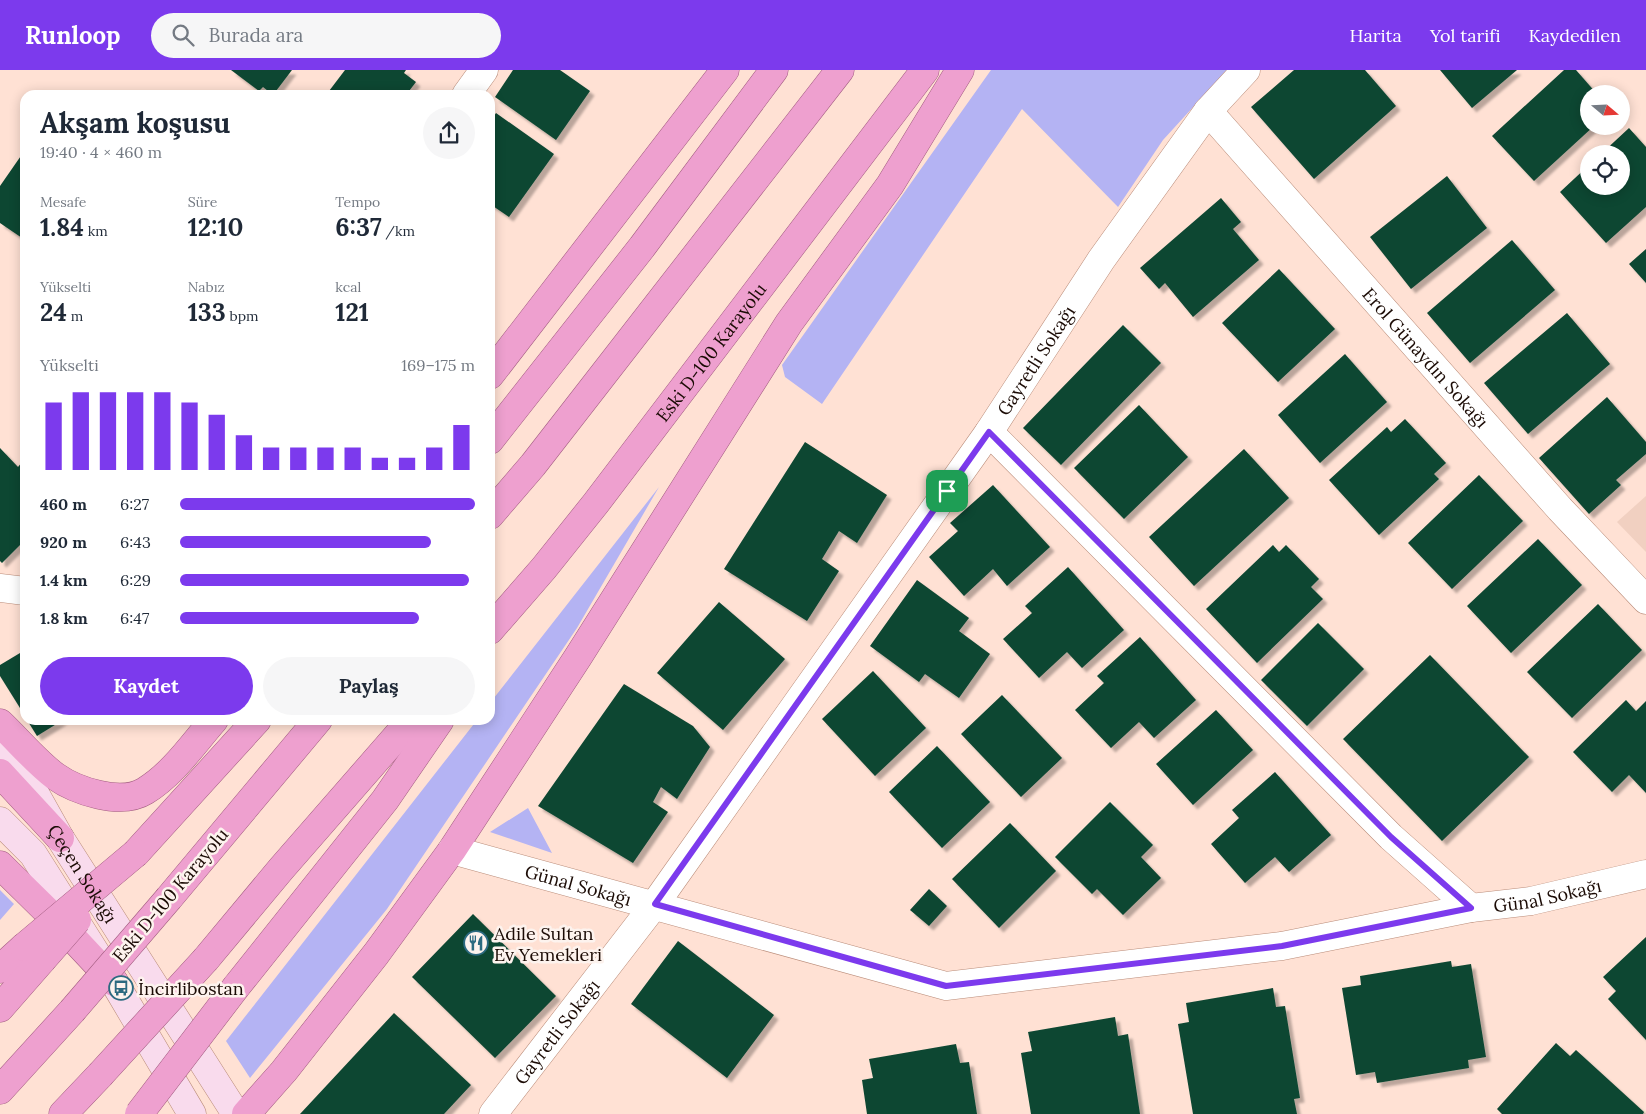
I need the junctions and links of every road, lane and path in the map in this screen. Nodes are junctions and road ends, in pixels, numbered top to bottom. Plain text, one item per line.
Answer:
1 (484, 70) edge
2 (724, 70) edge
3 (774, 70) edge
4 (840, 70) edge
5 (925, 70) edge
6 (960, 70) edge
7 (1246, 70) edge
8 (470, 90) edge
9 (1208, 111) junction
10 (495, 369) edge
11 (989, 432) junction
12 (495, 434) edge
13 (495, 509) edge
14 (544, 568) junction
15 (0, 588) edge
16 (20, 590) edge
17 (1646, 600) edge
18 (495, 624) edge
19 (495, 640) edge
20 (0, 723) edge
21 (210, 725) edge
22 (252, 725) edge
23 (314, 725) edge
24 (407, 725) edge
25 (437, 725) edge
26 (0, 731) edge
27 (0, 773) edge
28 (0, 822) edge
29 (60, 838) junction
30 (452, 850) junction
31 (0, 865) edge
32 (1646, 874) edge
33 (655, 904) junction
34 (1471, 908) junction
35 (33, 953) junction
36 (0, 969) edge
37 (114, 982) junction
38 (0, 1008) edge
39 (0, 1090) edge
40 (247, 1112) edge
41 (63, 1114) edge
42 (139, 1114) edge
43 (192, 1114) edge
44 (493, 1114) edge

1 - 8 street
2 - 10 highway
3 - 12 highway
4 - 13 highway
5 - 14 highway, Eski D-100 Karayolu
6 - 30 highway
7 - 9 street, Gayretli Sokağı
9 - 11 street, Gayretli Sokağı
9 - 17 street, Erol Günaydın Sokağı
11 - 33 street, Gayretli Sokağı
11 - 34 street
14 - 18 highway, Eski D-100 Karayolu
14 - 19 highway
15 - 16 street
20 - 21 highway
22 - 35 highway, bridge
23 - 39 highway, Eski D-100 Karayolu, bridge
24 - 41 highway, bridge
25 - 42 highway, bridge
26 - 29 main road, Çeçen Sokağı
27 - 29 highway
28 - 37 main road
29 - 40 main road, Çeçen Sokağı
30 - 33 street, Günal Sokağı
30 - 40 highway
31 - 37 highway
32 - 34 street, Günal Sokağı
33 - 34 street, Günal Sokağı
33 - 44 street, Gayretli Sokağı
35 - 36 highway
35 - 38 highway
37 - 43 main road

